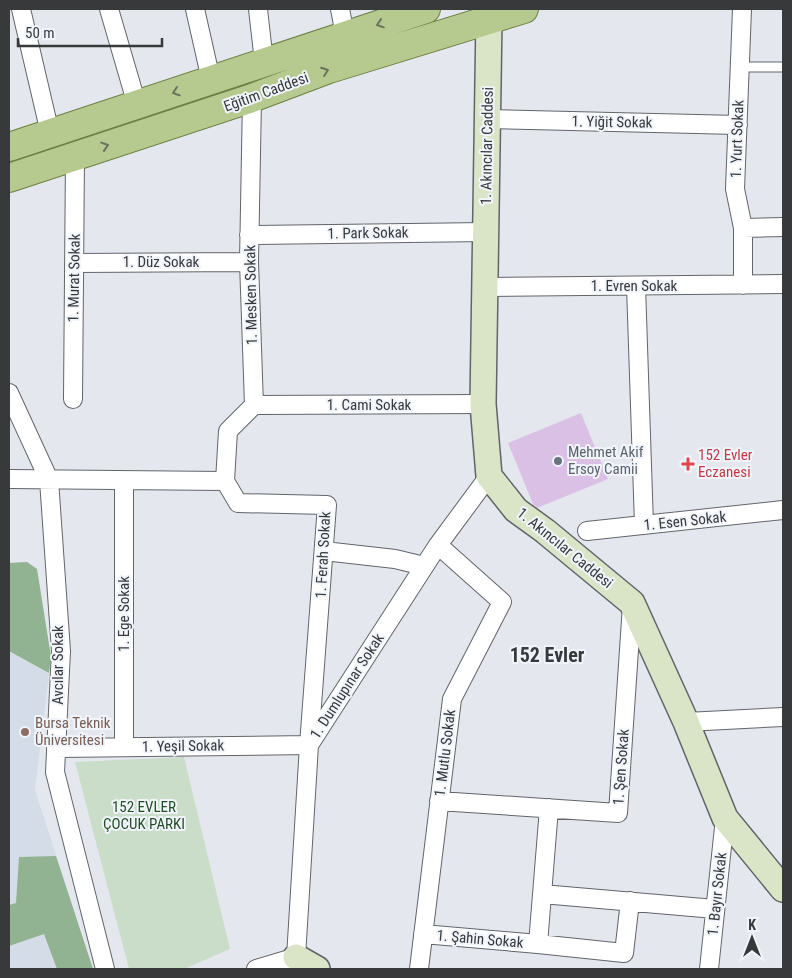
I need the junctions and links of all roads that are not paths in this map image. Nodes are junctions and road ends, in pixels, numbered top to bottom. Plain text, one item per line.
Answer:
1 (21, 9) edge
2 (109, 9) edge
3 (196, 9) edge
4 (258, 9) edge
5 (340, 9) edge
6 (524, 9) edge
7 (742, 9) edge
8 (419, 10) edge
9 (489, 18) junction
10 (344, 35) junction
11 (264, 62) junction
12 (740, 67) junction
13 (783, 67) edge
14 (211, 80) junction
15 (252, 98) junction
16 (138, 105) junction
17 (487, 119) junction
18 (738, 125) junction
19 (50, 133) junction
20 (9, 148) edge
21 (75, 156) junction
22 (9, 178) edge
23 (783, 227) edge
24 (743, 228) junction
25 (486, 232) junction
26 (250, 234) junction
27 (249, 262) junction
28 (74, 263) junction
29 (783, 284) edge
30 (744, 285) junction
31 (636, 286) junction
32 (485, 287) junction
33 (9, 392) edge
34 (72, 399) dead end
35 (484, 404) junction
36 (254, 406) junction
37 (13, 412) edge
38 (489, 476) junction
39 (9, 479) edge
40 (48, 480) junction
41 (226, 481) junction
42 (124, 482) junction
43 (783, 510) edge
44 (644, 525) junction
45 (587, 531) dead end
46 (438, 545) junction
47 (324, 551) junction
48 (424, 566) junction
49 (632, 603) junction
50 (783, 717) edge
51 (686, 722) junction
52 (309, 745) junction
53 (124, 747) junction
54 (56, 748) junction
55 (439, 801) junction
56 (549, 808) junction
57 (725, 818) junction
58 (783, 889) edge
59 (542, 894) junction
60 (630, 901) junction
61 (715, 909) junction
62 (423, 934) junction
63 (538, 944) junction
64 (296, 957) junction
65 (262, 968) edge
66 (105, 969) edge
67 (317, 969) edge
68 (419, 969) edge
69 (709, 969) edge

1 - 19 street
2 - 16 street
3 - 14 street
4 - 11 street
5 - 10 street
6 - 9 main road, Eğitim Caddesi
7 - 12 street, 1. Yurt Sokak
8 -> 10 main road, Eğitim Caddesi
15 -> 9 main road, Eğitim Caddesi
9 - 17 street, 1. Akıncılar Caddesi
10 - 11 main road, Eğitim Caddesi
11 - 14 main road, Eğitim Caddesi
12 - 13 lane
12 - 18 street, 1. Yurt Sokak
14 -> 16 main road, Eğitim Caddesi
21 -> 15 main road, Eğitim Caddesi
15 - 26 street, 1. Mesken Sokak
16 - 19 main road, Eğitim Caddesi
17 - 18 street, 1. Yiğit Sokak
17 - 25 street, 1. Akıncılar Caddesi
18 - 24 street, 1. Yurt Sokak
19 - 20 main road, Eğitim Caddesi
21 - 22 main road, Eğitim Caddesi
21 - 28 street, 1. Murat Sokak
23 - 24 street
24 - 30 street, 1. Yurt Sokak
25 - 26 street, 1. Park Sokak
25 - 32 street, 1. Akıncılar Caddesi
26 - 27 street, 1. Mesken Sokak
27 - 28 street, 1. Düz Sokak
27 - 36 street, 1. Mesken Sokak
28 - 34 street, 1. Murat Sokak
29 - 30 street, 1. Evren Sokak
30 - 31 street, 1. Evren Sokak
31 - 32 street, 1. Evren Sokak
31 - 44 street
32 - 35 street, 1. Akıncılar Caddesi
33 - 37 street, Avcılar Sokak
35 - 36 street, 1. Cami Sokak
35 - 38 street, 1. Akıncılar Caddesi
36 - 41 street
37 - 40 street, Avcılar Sokak
38 - 46 street, 1. Dumlupınar Sokak
38 - 49 street, 1. Akıncılar Caddesi
39 - 40 street
40 - 42 street
40 - 54 street, Avcılar Sokak
41 - 42 street
41 - 47 street, 1. Ferah Sokak
42 - 53 street, 1. Ege Sokak
43 - 44 street, 1. Esen Sokak
44 - 45 street, 1. Esen Sokak
46 - 48 street, 1. Dumlupınar Sokak
46 - 55 street, 1. Mutlu Sokak
47 - 48 street
47 - 52 street, 1. Ferah Sokak
48 - 52 street, 1. Dumlupınar Sokak
49 - 51 street, 1. Akıncılar Caddesi
49 - 56 street, 1. Şen Sokak
50 - 51 street
51 - 57 street, 1. Akıncılar Caddesi
52 - 53 street, 1. Yeşil Sokak
52 - 64 street, 1. Dumlupınar Sokak
53 - 54 street, 1. Yeşil Sokak
54 - 66 street, Avcılar Sokak
55 - 56 street, 1. Şen Sokak
55 - 62 street, 1. Mutlu Sokak
56 - 59 street, 1. Şahin Sokak
57 - 58 street, 1. Akıncılar Caddesi
57 - 61 street, 1. Bayır Sokak
59 - 60 street
59 - 63 street, 1. Şahin Sokak
60 - 61 street
60 - 63 street, 1. Şahin Sokak
61 - 69 street, 1. Bayır Sokak
62 - 63 street, 1. Şahin Sokak
62 - 68 street, 1. Mutlu Sokak
64 - 65 street
64 - 67 street

